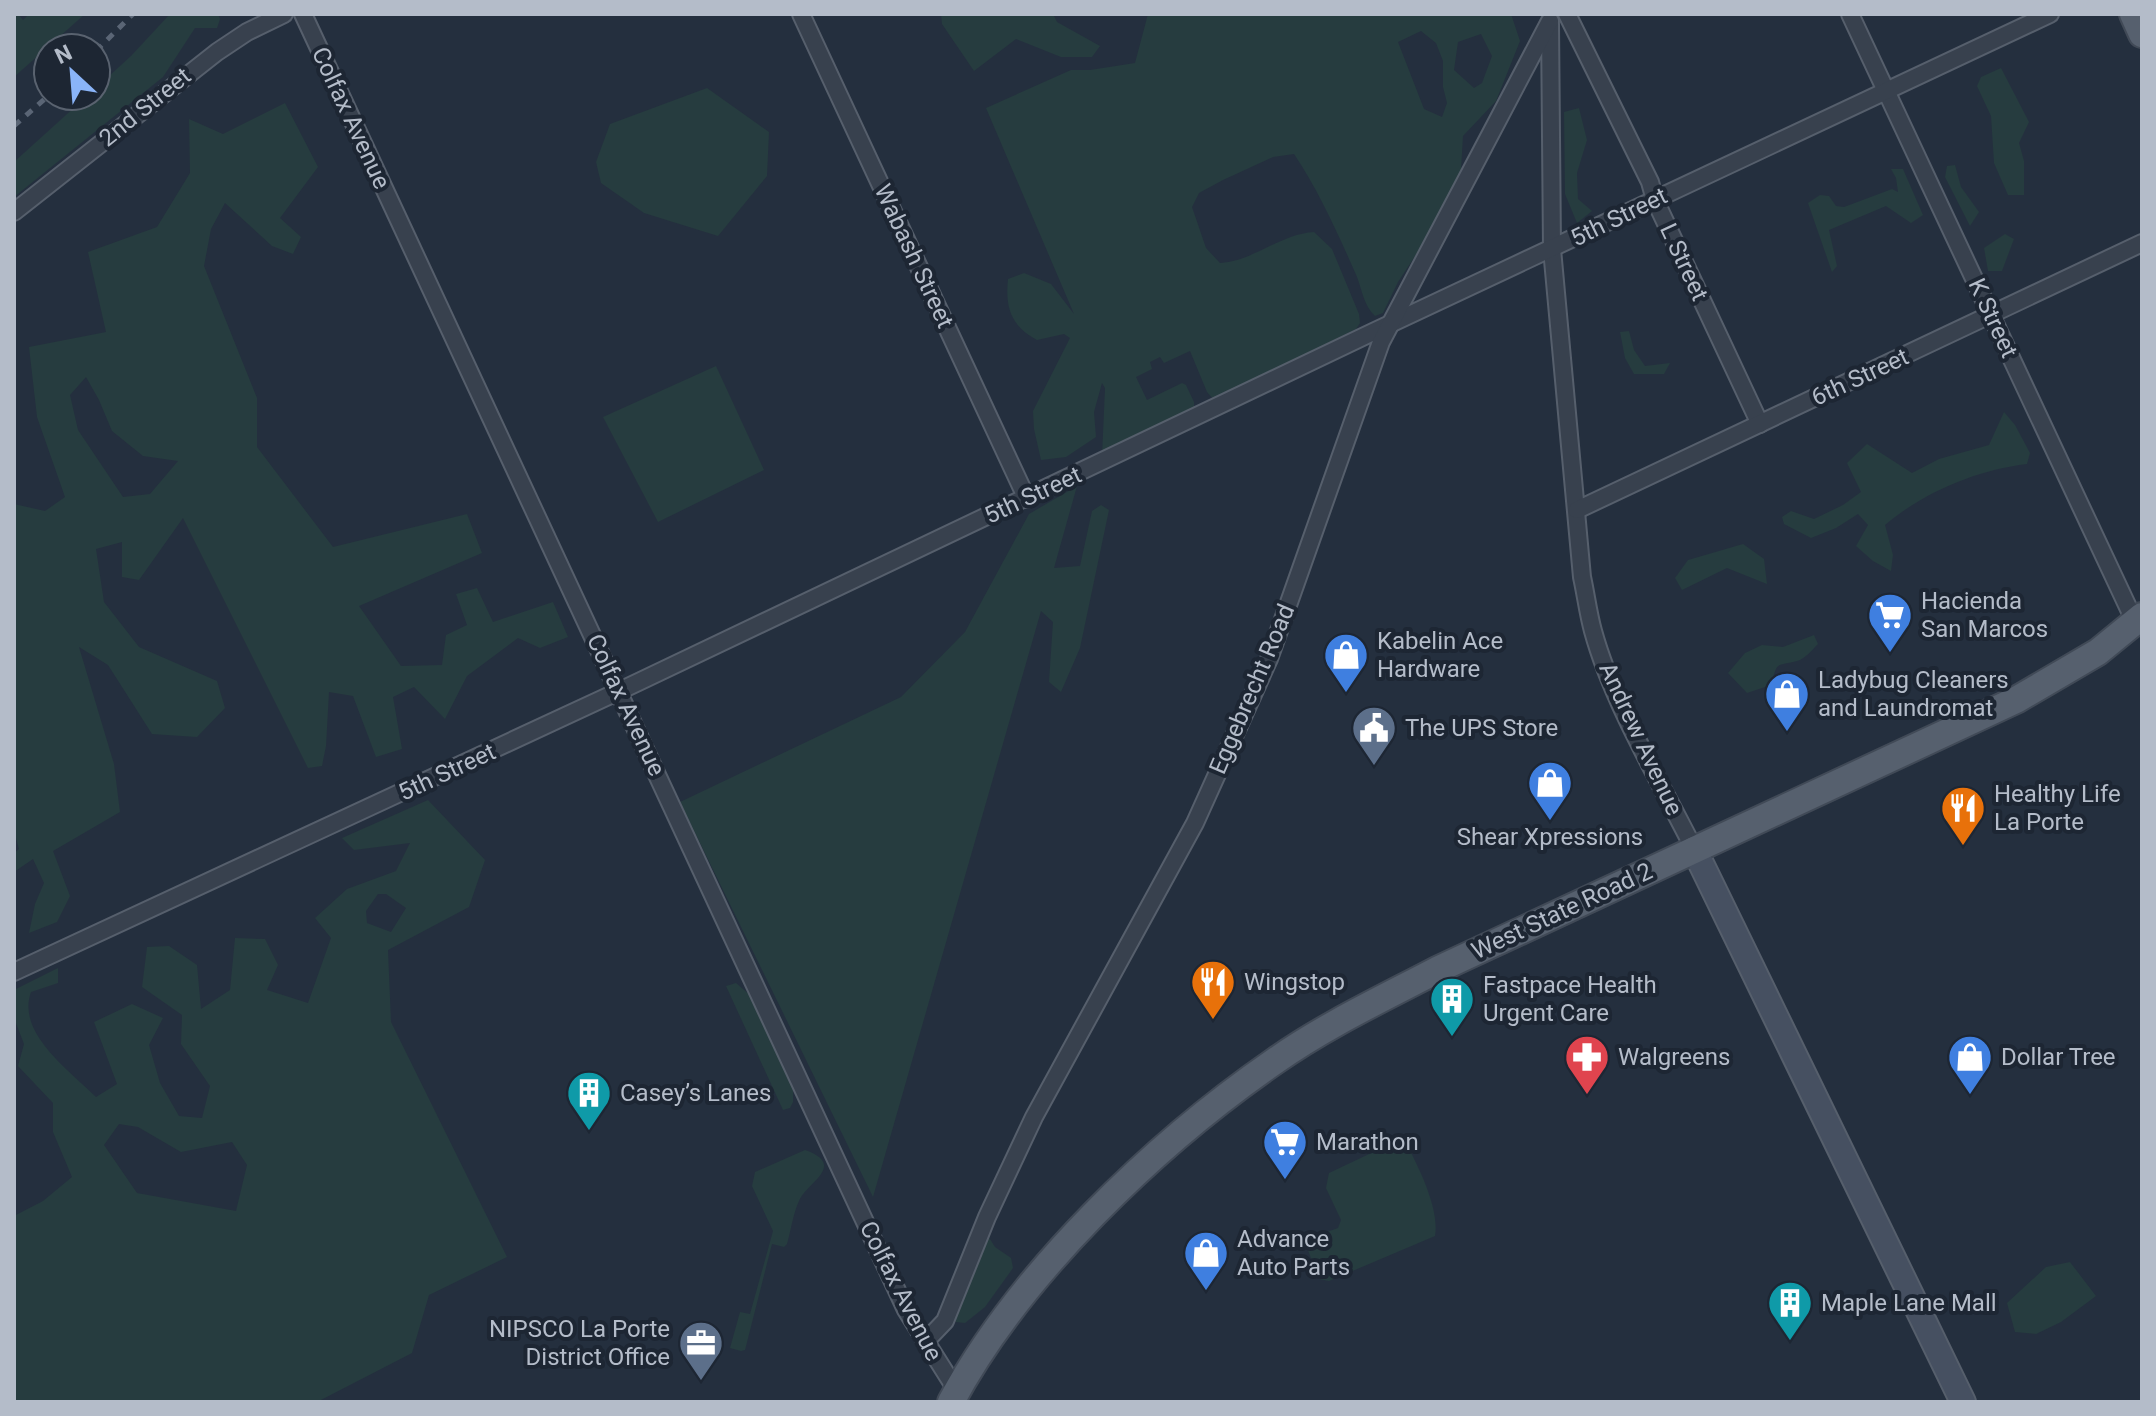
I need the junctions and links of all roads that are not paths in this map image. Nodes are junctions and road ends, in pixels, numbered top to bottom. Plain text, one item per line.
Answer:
1 (284, 14) edge
2 (303, 14) edge
3 (801, 14) edge
4 (1567, 14) edge
5 (1850, 14) edge
6 (2050, 14) edge
7 (2133, 14) edge
8 (1550, 18) edge
9 (2142, 34) edge
10 (1887, 91) junction
11 (1655, 200) junction
12 (14, 212) edge
13 (2142, 243) edge
14 (1552, 249) junction
15 (1991, 315) junction
16 (1391, 324) junction
17 (1760, 424) junction
18 (1027, 499) junction
19 (1577, 510) junction
20 (2139, 619) edge
21 (619, 692) junction
22 (1694, 849) junction
23 (14, 972) edge
24 (925, 1342) junction
25 (954, 1396) edge
26 (1963, 1402) edge

1 - 12 street, 2nd Street
2 - 21 street, Colfax Avenue
3 - 18 street, Wabash Street
4 - 11 street, L Street
5 - 10 street, K Street
6 - 10 street, 5th Street
7 - 9 main road
8 - 14 street, Andrew Avenue
8 - 16 street, Eggebrecht Road
10 - 11 street, 5th Street
10 - 15 street, K Street
11 - 14 street, 5th Street
11 - 17 street, L Street
13 - 15 street, 6th Street
14 - 16 street, 5th Street
14 - 19 street, Andrew Avenue
15 - 17 street, 6th Street
15 - 20 street, K Street
16 - 18 street, 5th Street
16 - 24 street, Eggebrecht Road
17 - 19 street, 6th Street
18 - 21 street, 5th Street
19 - 22 street, Andrew Avenue
20 - 22 main road, West State Road 2
21 - 23 street, 5th Street
21 - 24 street, Colfax Avenue
22 - 25 main road, West State Road 2
22 - 26 street, Andrew Avenue
24 - 25 street, Colfax Avenue

